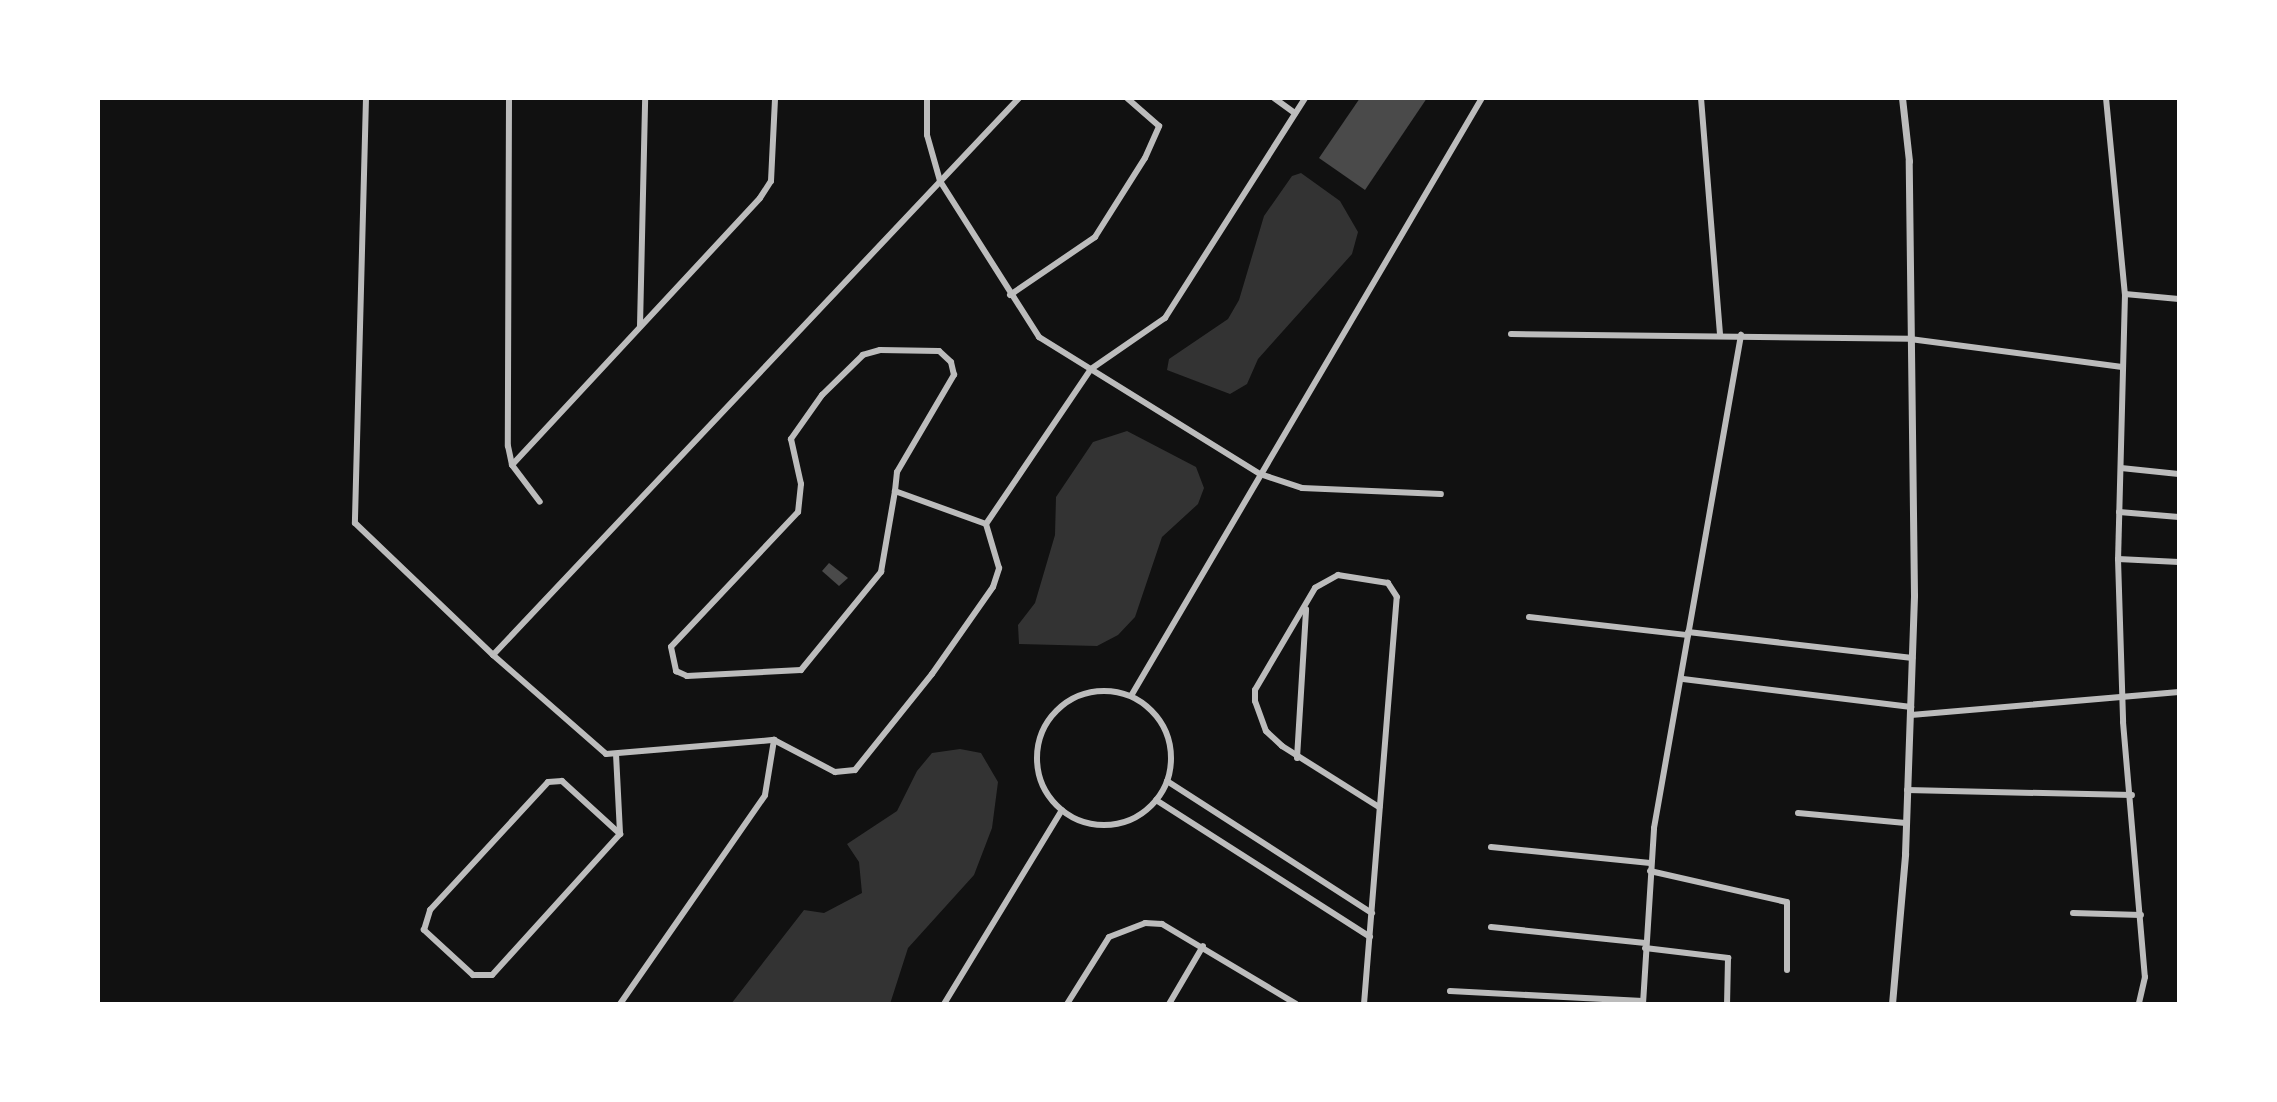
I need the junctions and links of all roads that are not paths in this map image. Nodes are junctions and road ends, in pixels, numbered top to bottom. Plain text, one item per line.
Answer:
1 (366, 98) edge
2 (509, 98) edge
3 (645, 98) edge
4 (775, 98) edge
5 (927, 98) edge
6 (1019, 98) edge
7 (1127, 98) edge
8 (1274, 98) edge
9 (1305, 98) edge
10 (1482, 98) edge
11 (1701, 98) edge
12 (1902, 98) edge
13 (2106, 98) edge
14 (1295, 113) junction
15 (940, 181) junction
16 (2125, 294) junction
17 (1010, 295) junction
18 (2179, 299) edge
19 (640, 327) junction
20 (1511, 334) dead end
21 (1720, 334) junction
22 (1741, 335) junction
23 (1910, 339) junction
24 (2122, 367) junction
25 (1091, 369) junction
26 (512, 465) junction
27 (2121, 468) junction
28 (1260, 474) junction
29 (2179, 474) edge
30 (895, 491) junction
31 (1441, 494) dead end
32 (540, 502) dead end
33 (2119, 512) junction
34 (2179, 517) edge
35 (986, 524) junction
36 (2118, 559) junction
37 (2179, 562) edge
38 (1306, 606) junction
39 (1529, 617) dead end
40 (1688, 634) junction
41 (493, 655) junction
42 (1912, 658) junction
43 (1683, 679) junction
44 (2179, 692) edge
45 (1131, 696) junction
46 (2123, 698) junction
47 (1911, 711) junction
48 (774, 740) junction
49 (616, 754) junction
50 (1297, 758) junction
51 (1167, 781) junction
52 (1907, 790) junction
53 (2132, 795) junction
54 (1156, 800) junction
55 (1379, 807) junction
56 (1062, 810) junction
57 (1798, 813) dead end
58 (1906, 823) junction
59 (620, 834) junction
60 (1491, 847) dead end
61 (1650, 867) junction
62 (1372, 913) junction
63 (2073, 913) dead end
64 (2141, 915) junction
65 (1491, 927) dead end
66 (1370, 937) junction
67 (1203, 946) junction
68 (1645, 946) junction
69 (1787, 970) dead end
70 (1450, 991) dead end
71 (1283, 1001) edge
72 (1643, 1003) edge
73 (617, 1004) edge
74 (944, 1004) edge
75 (1067, 1004) edge
76 (1169, 1004) edge
77 (1296, 1004) edge
78 (1364, 1004) edge
79 (1727, 1004) edge
80 (1892, 1004) edge
81 (2139, 1004) edge

1 - 41 street
2 - 26 street
3 - 19 street
4 - 19 street
5 - 15 street
6 - 15 street
7 - 17 street
8 - 14 street
9 - 14 street
10 - 28 street
11 - 21 street
12 - 23 street
13 - 16 street
14 - 25 street
15 - 17 street
15 - 41 street
16 - 18 street
16 - 24 street
17 - 25 street
19 - 26 street
20 - 21 street
21 - 22 street
22 - 23 street
22 - 40 street
23 - 24 street
23 - 42 street
24 - 27 street
25 - 28 street
25 - 35 street
26 - 32 street
27 - 29 street
27 - 33 street
28 - 31 street
28 - 45 street
30 - 30 street
30 - 35 street
33 - 34 street
33 - 36 street
35 - 48 street
36 - 37 street
36 - 46 street
38 - 50 street
38 - 50 street
38 - 55 street
39 - 40 street
40 - 42 street
40 - 43 street
41 - 49 street
42 - 47 street
43 - 47 street
43 - 61 street
44 - 46 street
45 - 51 street
45 - 56 street
46 - 47 street
46 - 53 street
47 - 52 street
48 - 49 street
48 - 73 street
49 - 59 street
50 - 55 street
51 - 54 street
51 - 62 street
52 - 53 street
52 - 58 street
53 - 64 street
54 - 56 street
54 - 66 street
55 - 62 street
56 - 74 street
57 - 58 street
58 - 80 street
59 - 59 street
60 - 61 street
61 - 68 street
61 - 69 street
62 - 66 street
63 - 64 street
64 - 81 street
65 - 68 street
66 - 78 street
67 - 71 street
67 - 75 street
67 - 76 street
68 - 72 street
68 - 79 street
70 - 72 street
71 - 77 street

